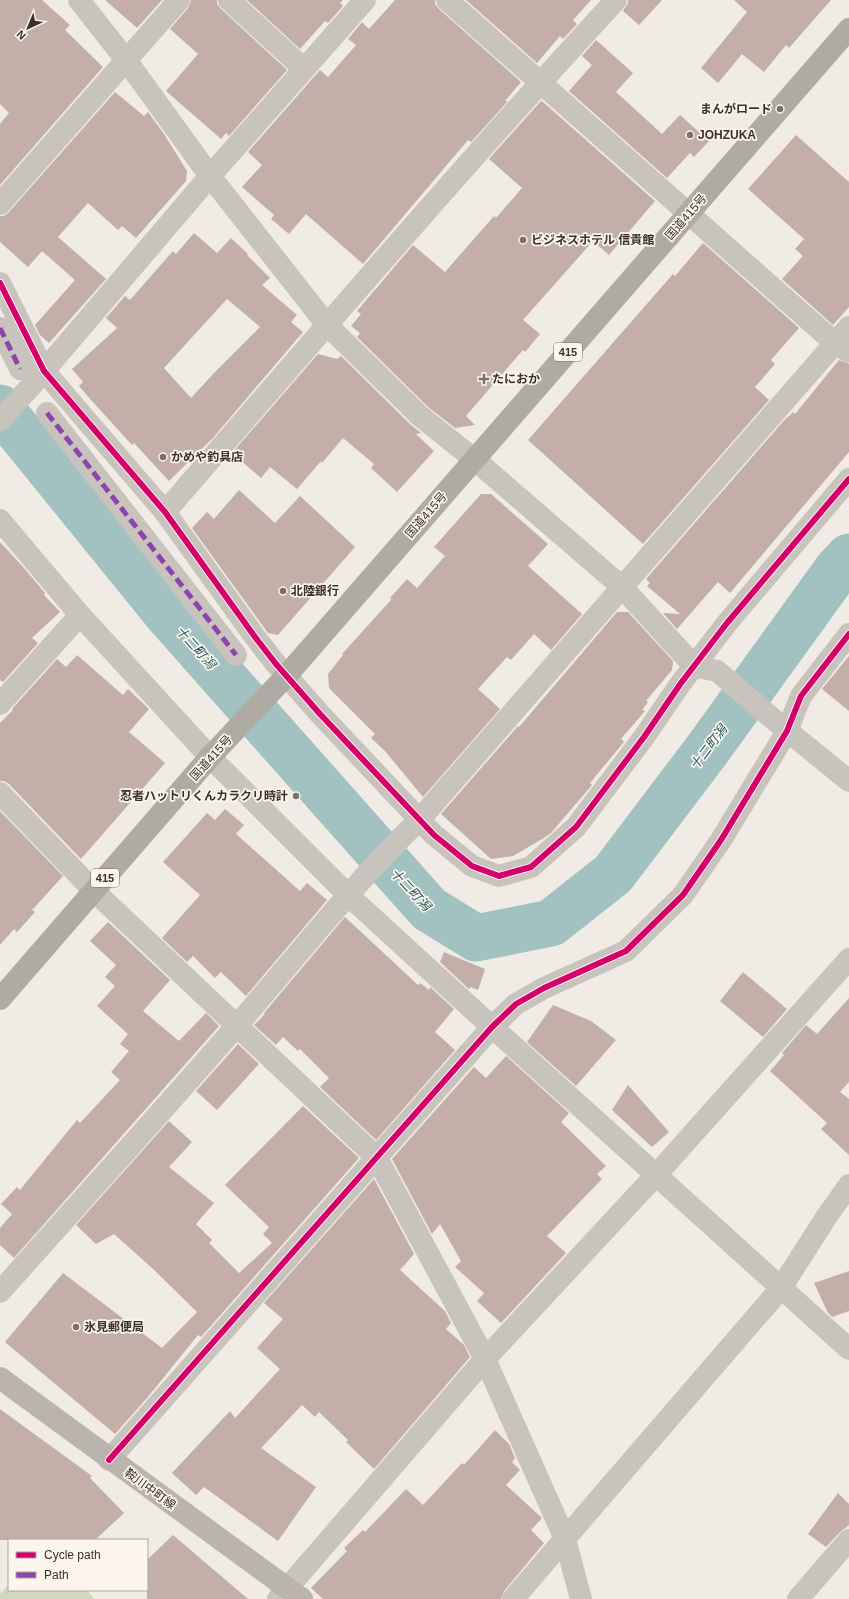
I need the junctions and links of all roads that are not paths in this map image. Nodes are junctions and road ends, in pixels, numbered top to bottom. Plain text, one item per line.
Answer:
1 (79, 0) edge
2 (179, 0) edge
3 (229, 0) edge
4 (365, 0) edge
5 (447, 0) edge
6 (616, 0) edge
7 (849, 29) edge
8 (126, 60) junction
9 (304, 69) junction
10 (541, 82) junction
11 (210, 176) junction
12 (0, 204) edge
13 (689, 213) junction
14 (0, 283) edge
15 (327, 324) junction
16 (0, 328) edge
17 (844, 340) edge
18 (32, 375) junction
19 (47, 413) dead end
20 (0, 420) edge
21 (474, 460) junction
22 (849, 479) edge
23 (165, 512) junction
24 (0, 520) edge
25 (622, 587) junction
26 (80, 615) junction
27 (849, 634) edge
28 (236, 655) dead end
29 (694, 666) junction
30 (287, 675) junction
31 (0, 704) edge
32 (780, 725) junction
33 (210, 757) junction
34 (849, 781) edge
35 (0, 793) edge
36 (420, 819) junction
37 (94, 891) junction
38 (349, 896) junction
39 (849, 959) edge
40 (0, 999) edge
41 (237, 1026) junction
42 (492, 1027) junction
43 (377, 1158) junction
44 (656, 1175) junction
45 (849, 1185) edge
46 (781, 1288) junction
47 (0, 1292) edge
48 (849, 1349) edge
49 (485, 1359) junction
50 (0, 1378) edge
51 (109, 1460) junction
52 (565, 1539) junction
53 (849, 1540) edge
54 (289, 1595) edge
55 (513, 1599) edge
56 (581, 1599) edge
57 (798, 1599) edge

1 - 8 street
2 - 8 street
3 - 9 street
4 - 9 street
5 - 10 street
6 - 10 street
7 - 13 highway, 国道415号 / 415
8 - 11 street
8 - 12 street
9 - 11 street
10 - 13 street
10 - 15 street
11 - 15 street
11 - 18 street
13 - 17 street
13 - 21 highway, 国道415号 / 415
14 - 18 street
15 - 21 street
15 - 23 street
16 - 18 street
17 - 25 street
18 - 20 street
18 - 23 street
19 - 28 street
21 - 25 street
21 - 30 highway, 国道415号 / 415
22 - 29 street
23 - 30 street
24 - 26 street
25 - 29 street
25 - 36 street
26 - 31 street
26 - 33 street
27 - 32 street
29 - 32 street
29 - 36 street
30 - 33 highway, 国道415号 / 415
30 - 36 street
32 - 34 street
32 - 42 street
33 - 37 highway, 国道415号 / 415
33 - 38 street
35 - 37 street
36 - 38 street
37 - 40 highway, 国道415号 / 415
37 - 41 street
38 - 41 street
38 - 42 street
39 - 44 street
41 - 43 street
41 - 47 street
42 - 43 street
42 - 44 street
43 - 49 street
43 - 51 street
44 - 46 street
44 - 49 street
45 - 46 street
46 - 48 street
46 - 52 street
49 - 52 street
49 - 54 street
50 - 51 main road, 鞍川中町線
51 - 54 main road, 鞍川中町線
52 - 55 street
52 - 56 street
53 - 57 street

